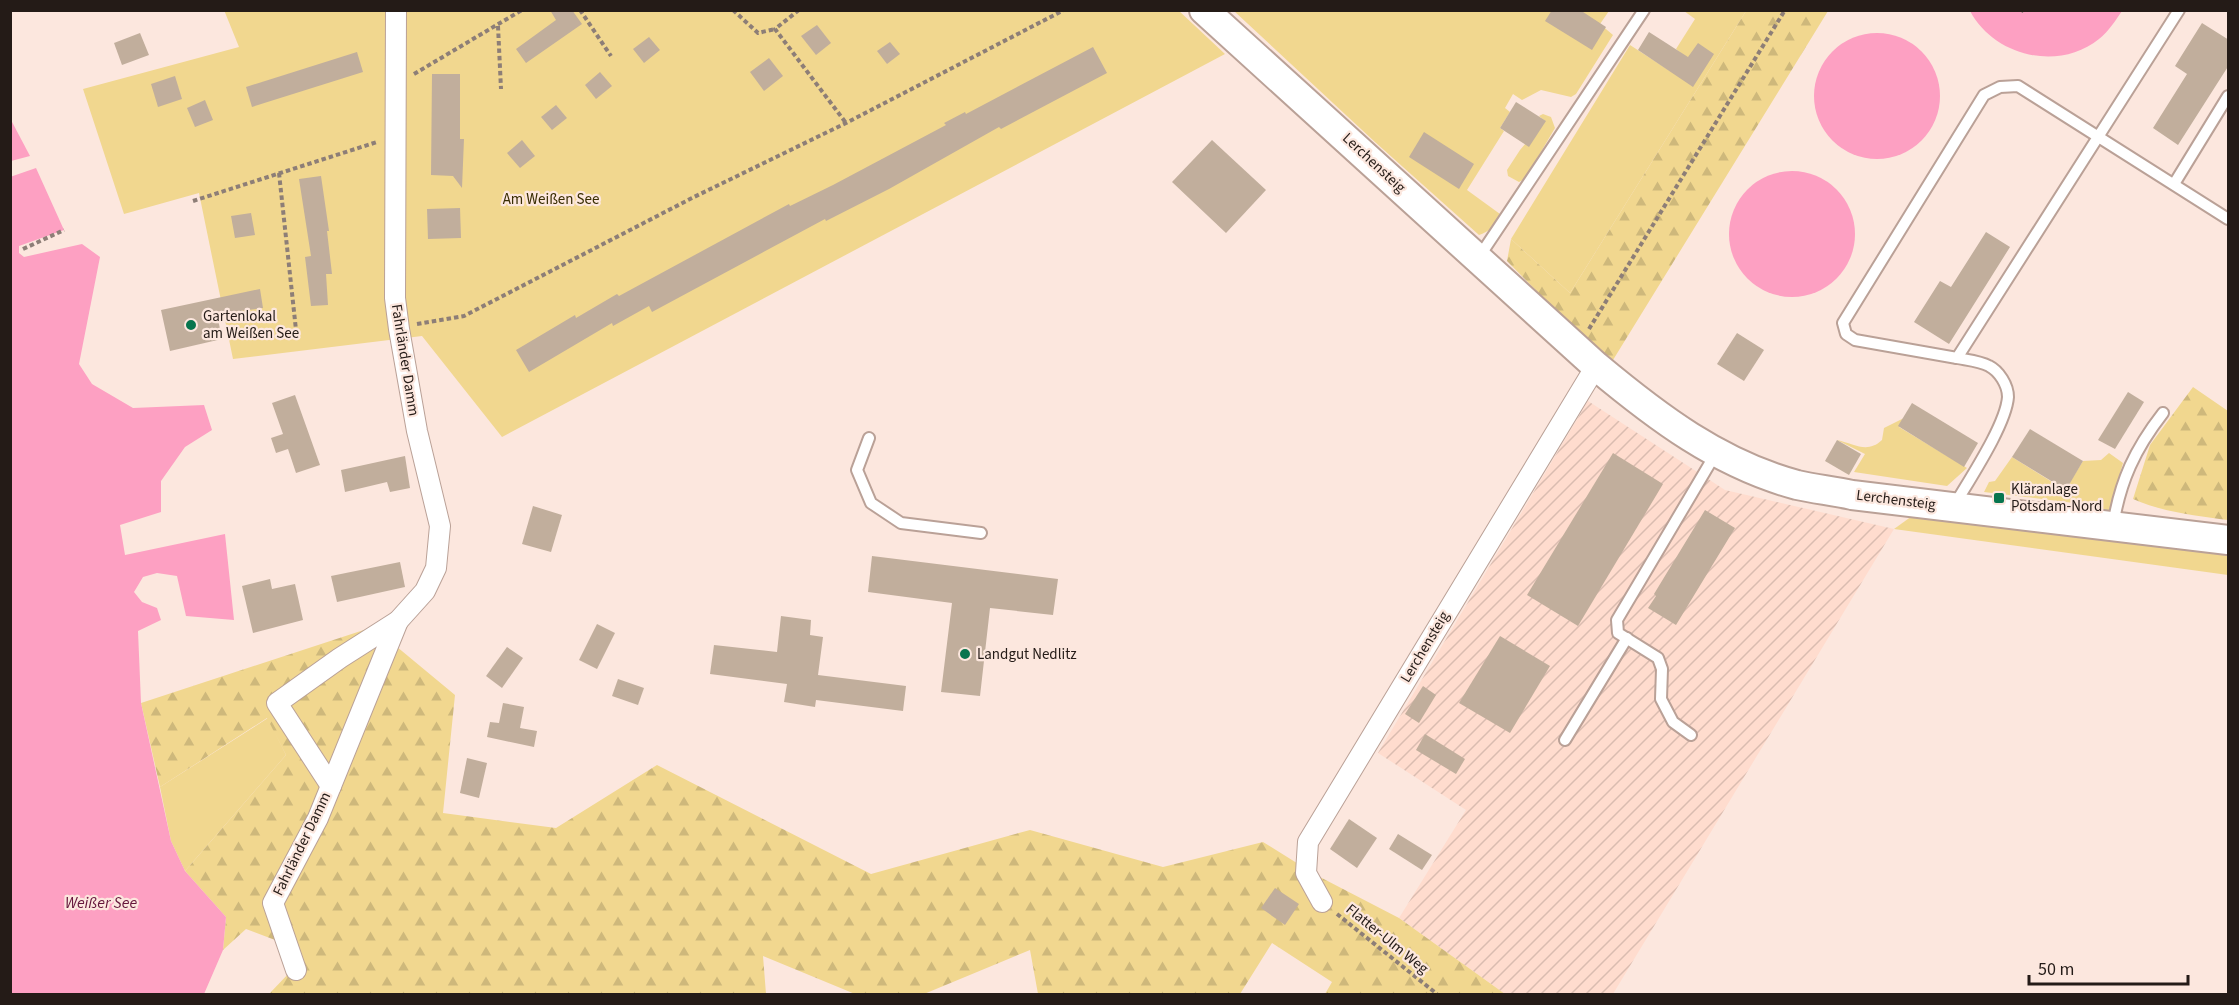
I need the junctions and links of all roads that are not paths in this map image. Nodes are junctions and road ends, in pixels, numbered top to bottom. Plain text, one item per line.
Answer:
1 (396, 10) edge
2 (1204, 10) edge
3 (1644, 10) edge
4 (2179, 10) edge
5 (2229, 96) edge
6 (2097, 137) junction
7 (2174, 184) junction
8 (2229, 219) edge
9 (1478, 259) junction
10 (1586, 358) junction
11 (1957, 358) junction
12 (2163, 413) dead end
13 (869, 438) dead end
14 (1716, 453) junction
15 (1954, 507) junction
16 (2113, 526) junction
17 (981, 533) dead end
18 (2229, 540) edge
19 (398, 621) junction
20 (1627, 638) junction
21 (1691, 735) dead end
22 (1565, 740) dead end
23 (331, 786) junction
24 (1322, 902) road end
25 (296, 970) dead end

1 - 19 street, Fahrländer Damm
2 - 9 street, Lerchensteig
3 - 9 lane
4 - 6 lane
5 - 7 lane
6 - 7 lane
6 - 11 lane
6 - 11 lane
7 - 8 lane
9 - 10 street, Lerchensteig
10 - 14 street, Lerchensteig
10 - 24 street, Lerchensteig
11 - 15 lane
12 - 16 lane
13 - 17 lane
14 - 15 street, Lerchensteig
14 - 20 lane
15 - 16 street, Lerchensteig
16 - 18 street, Lerchensteig
19 - 23 street, Fahrländer Damm
19 - 23 street, Fahrländer Damm
20 - 21 lane
20 - 22 lane
23 - 25 street, Fahrländer Damm

